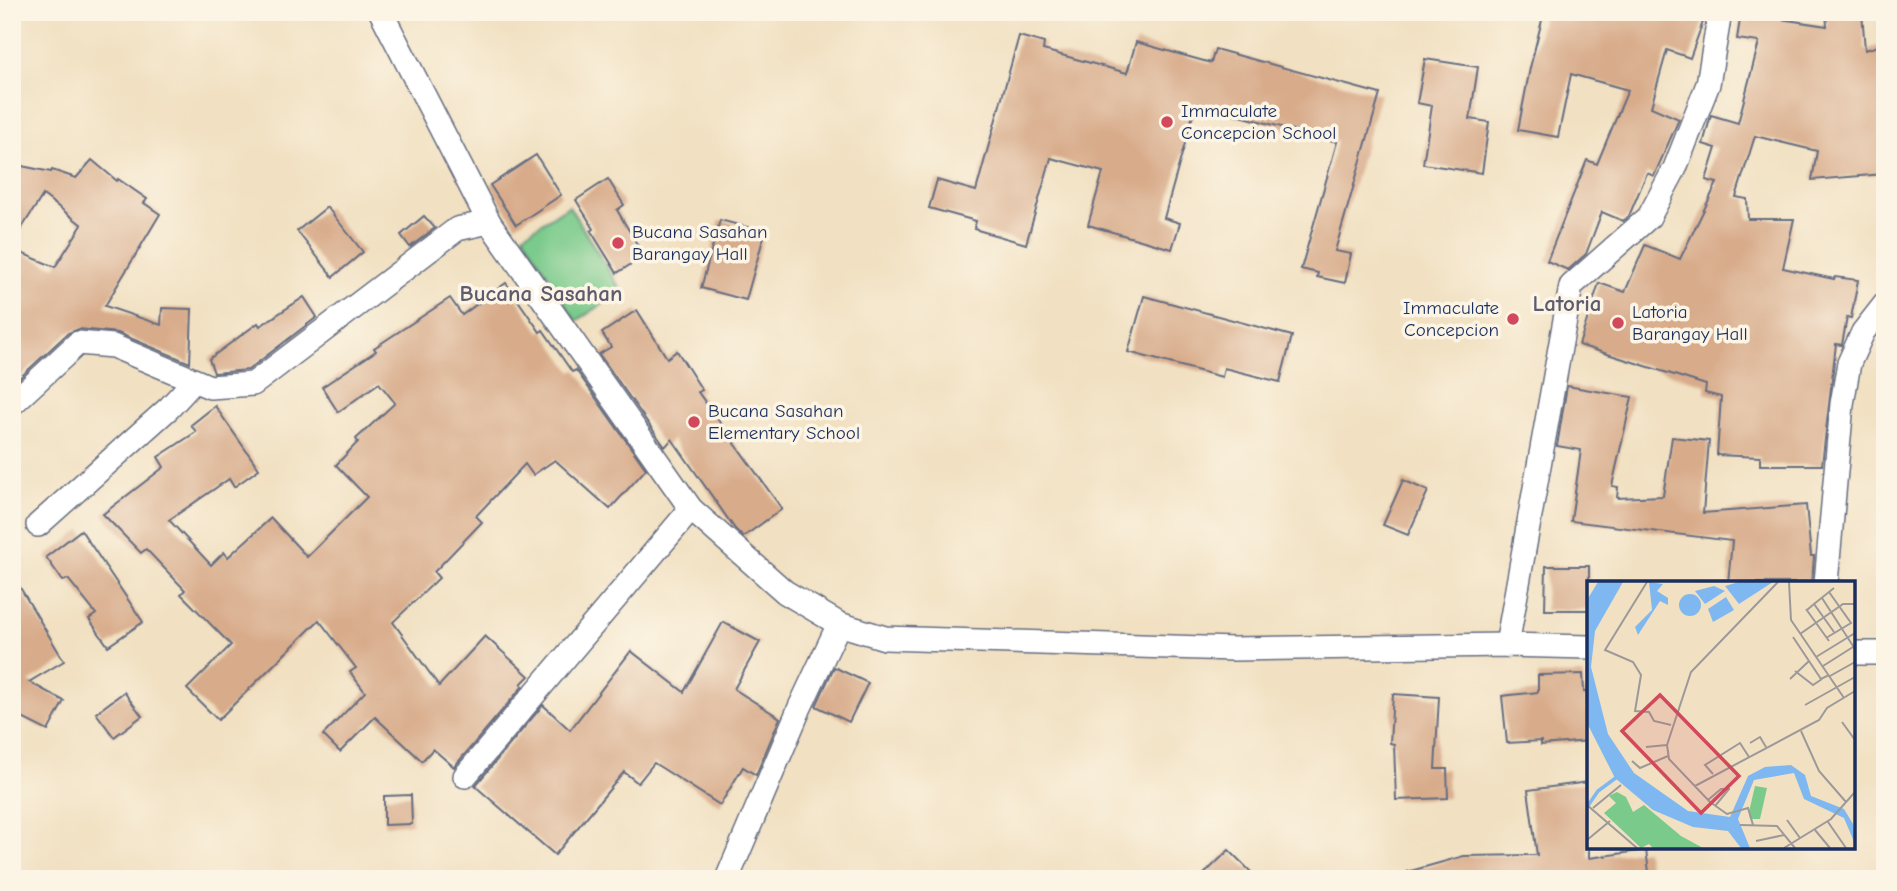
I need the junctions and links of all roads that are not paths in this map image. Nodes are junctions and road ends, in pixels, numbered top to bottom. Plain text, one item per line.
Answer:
1 (381, 12) edge
2 (1720, 12) edge
3 (489, 222) junction
4 (1885, 304) edge
5 (194, 381) junction
6 (12, 404) edge
7 (691, 509) junction
8 (38, 525) dead end
9 (1826, 581) edge
10 (839, 624) junction
11 (1507, 645) junction
12 (1587, 647) edge
13 (1855, 653) edge
14 (1885, 653) edge
15 (466, 776) dead end
16 (727, 879) edge

1 - 3 street
2 - 11 street
3 - 5 street
3 - 7 street
4 - 9 street
5 - 6 street
5 - 8 street
7 - 10 street
7 - 15 street
10 - 11 street
10 - 16 street
11 - 12 street
13 - 14 street

